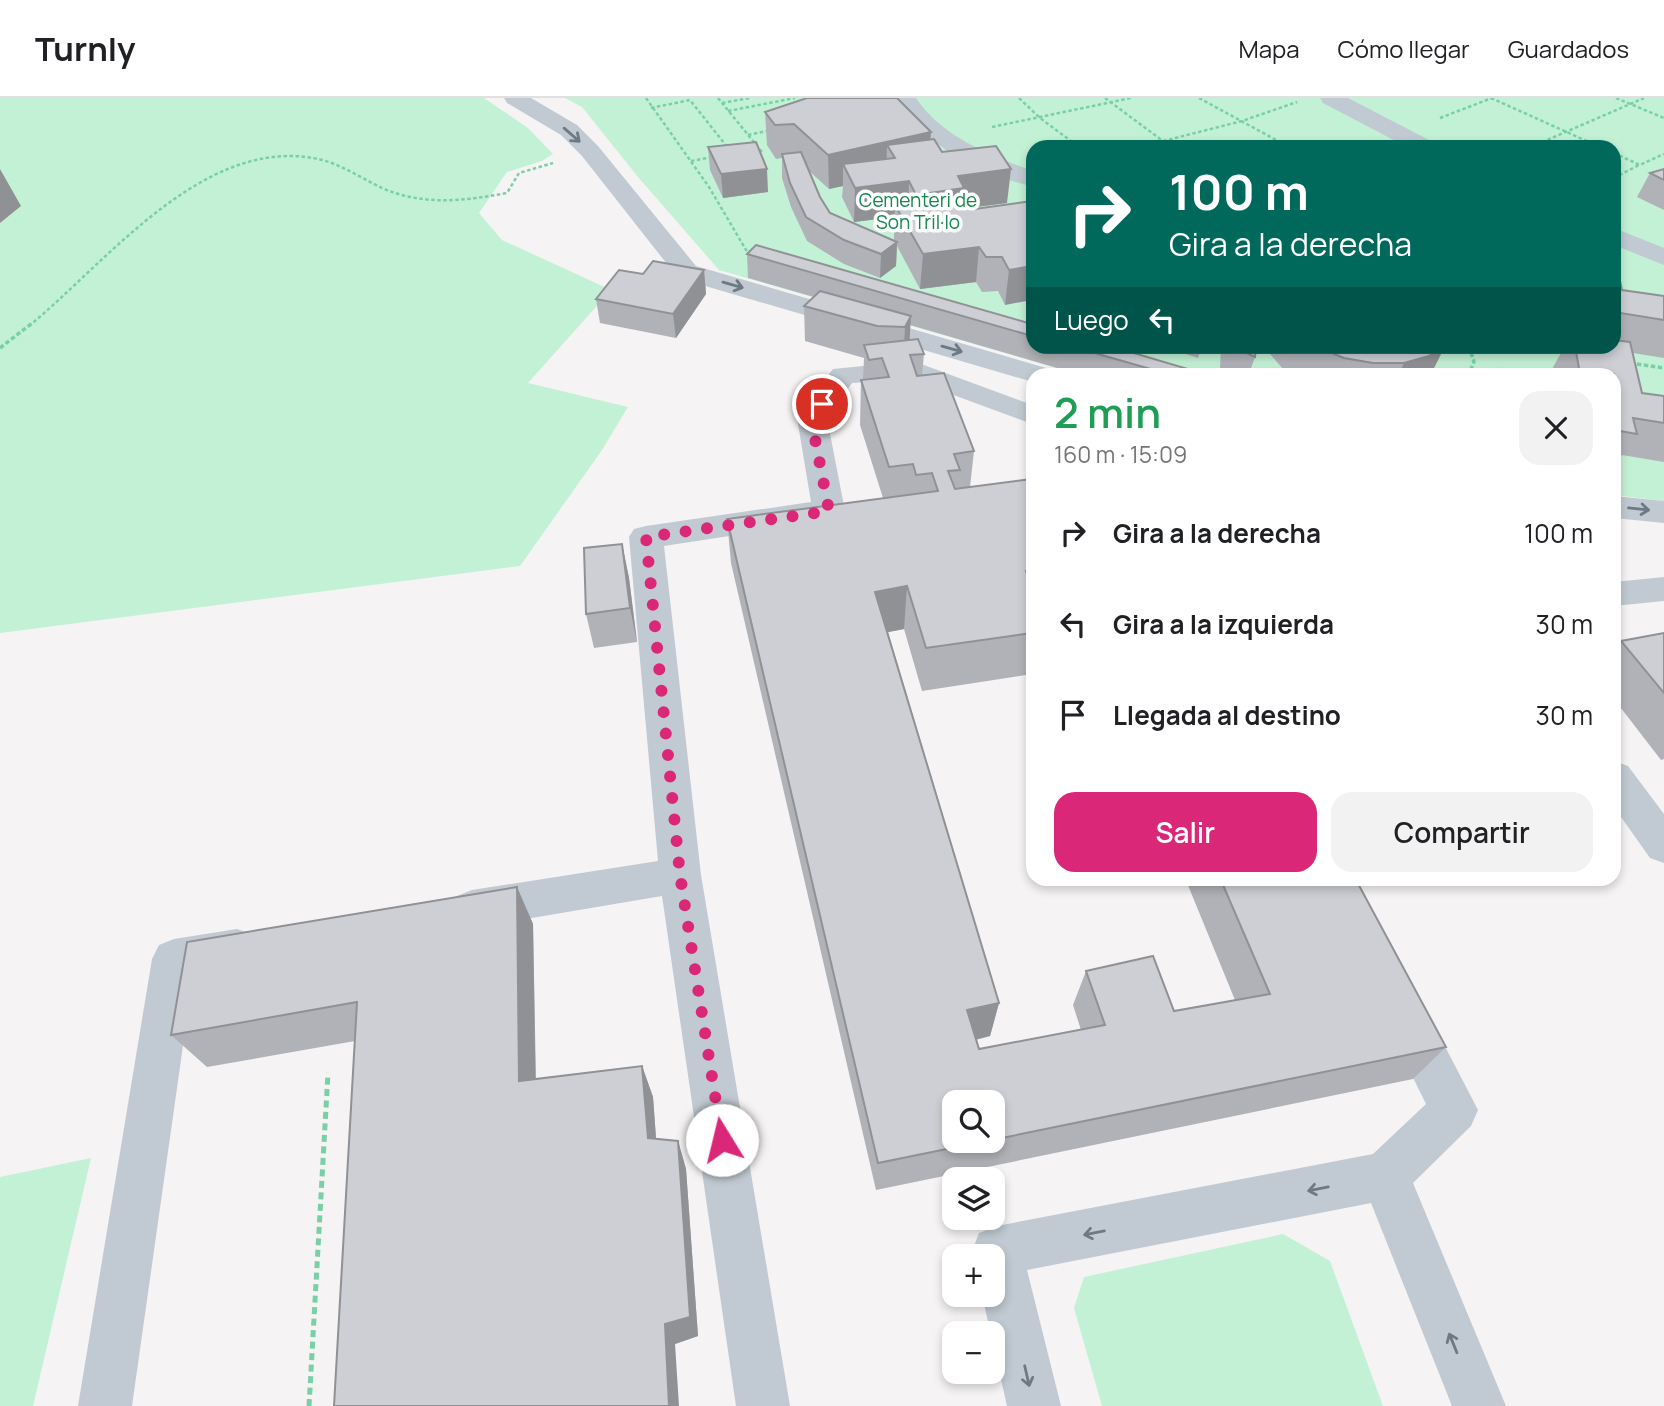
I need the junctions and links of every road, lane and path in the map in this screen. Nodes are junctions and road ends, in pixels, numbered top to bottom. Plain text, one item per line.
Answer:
1 (515, 98) edge
2 (646, 98) edge
3 (718, 98) edge
4 (750, 98) edge
5 (795, 98) edge
6 (905, 98) edge
7 (1019, 98) edge
8 (1105, 98) edge
9 (1131, 98) edge
10 (1199, 98) edge
11 (1331, 98) edge
12 (1491, 98) edge
13 (1616, 98) edge
14 (1644, 98) edge
15 (1298, 102) dead end
16 (722, 103) junction
17 (1110, 103) junction
18 (1630, 104) junction
19 (651, 108) junction
20 (728, 111) junction
21 (1040, 118) junction
22 (1664, 118) edge
23 (1242, 121) junction
24 (774, 130) edge
25 (1566, 131) junction
26 (1398, 134) junction
27 (748, 135) junction
28 (941, 135) junction
29 (1070, 140) edge
30 (1160, 140) edge
31 (1171, 140) edge
32 (1276, 140) edge
33 (1384, 140) edge
34 (1410, 140) edge
35 (1546, 140) edge
36 (1585, 140) edge
37 (590, 151) junction
38 (762, 152) edge
39 (1664, 155) edge
40 (1621, 156) edge
41 (691, 161) junction
42 (1640, 165) junction
43 (1621, 174) edge
44 (1026, 177) edge
45 (1621, 239) edge
46 (1664, 257) edge
47 (754, 262) edge
48 (0, 348) edge
49 (1626, 362) edge
50 (1664, 368) edge
51 (1026, 371) edge
52 (1026, 413) edge
53 (1621, 508) edge
54 (1664, 512) edge
55 (1664, 589) edge
56 (1621, 593) edge
57 (1621, 787) edge
58 (1664, 846) edge
59 (680, 875) junction
60 (434, 916) edge
61 (270, 943) edge
62 (1385, 976) edge
63 (328, 1073) dead end
64 (1385, 1176) junction
65 (105, 1406) edge
66 (309, 1406) edge
67 (763, 1406) edge
68 (1034, 1406) edge
69 (1479, 1406) edge

1 -> 37 street
2 - 19 path
3 - 16 path
4 - 16 path
5 - 20 path
6 - 28 street
7 - 21 path
8 - 17 path
9 - 17 path
10 - 23 path
11 - 26 street
12 - 25 path
13 - 18 path
14 - 18 path
15 - 23 path
16 - 20 path
17 - 21 path
17 - 30 path
18 - 22 path
18 - 25 path
19 - 41 path
19 - 41 path
20 - 27 path
21 - 28 path
21 - 29 path
23 - 31 path
23 - 32 path
24 - 27 path
25 - 35 path
25 - 36 path
26 - 33 street
26 - 34 street
27 - 38 path
28 - 44 street
37 - 48 path
37 -> 51 street
39 - 42 path
40 - 42 path
41 - 47 path
42 - 43 path
45 - 46 street
49 - 50 path
52 - 59 street
53 -> 54 street
55 - 56 street
57 - 58 street
59 - 60 street
59 - 67 street
61 - 65 street
62 - 64 street
63 - 66 path
64 -> 68 street
69 -> 64 street

